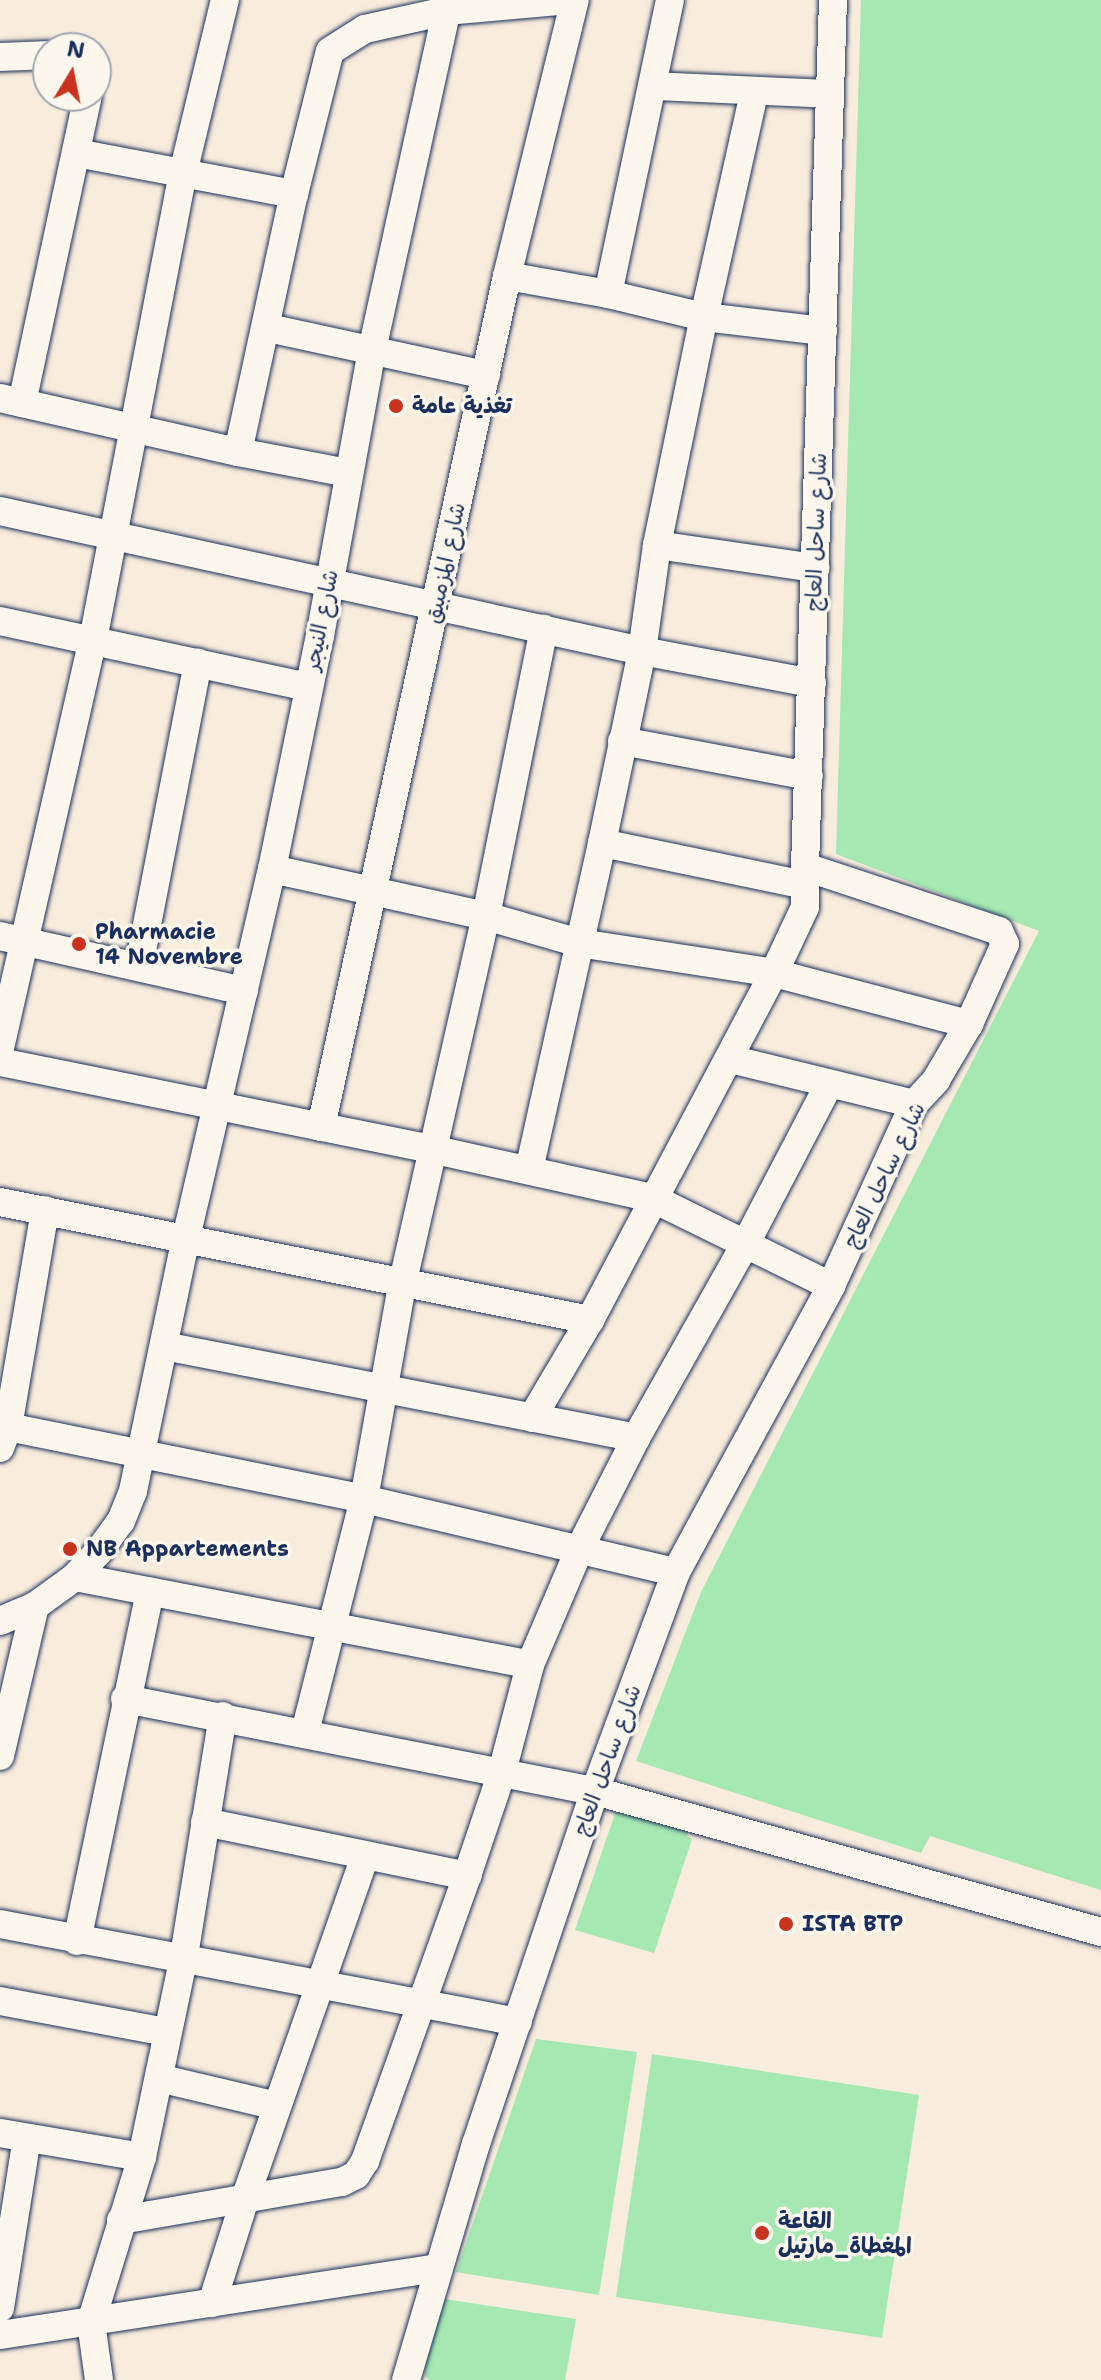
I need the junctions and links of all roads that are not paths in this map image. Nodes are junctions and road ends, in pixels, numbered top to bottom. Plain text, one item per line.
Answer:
1 (225, 0) edge
2 (572, 0) edge
3 (670, 0) edge
4 (833, 0) edge
5 (448, 6) edge
6 (32, 56) edge
7 (0, 57) edge
8 (654, 86) junction
9 (754, 93) junction
10 (830, 94) junction
11 (85, 112) edge
12 (77, 153) junction
13 (183, 173) junction
14 (294, 194) junction
15 (507, 276) junction
16 (608, 294) junction
17 (704, 317) junction
18 (268, 328) junction
19 (823, 331) junction
20 (372, 350) junction
21 (486, 375) junction
22 (11, 400) edge
23 (132, 426) junction
24 (238, 452) junction
25 (348, 473) junction
26 (0, 511) edge
27 (114, 535) junction
28 (657, 545) junction
29 (815, 568) junction
30 (329, 582) junction
31 (435, 606) junction
32 (0, 621) edge
33 (544, 629) junction
34 (93, 640) junction
35 (642, 651) junction
36 (198, 663) junction
37 (812, 683) junction
38 (308, 687) junction
39 (622, 741) junction
40 (809, 776) junction
41 (602, 843) junction
42 (272, 869) junction
43 (805, 876) junction
44 (373, 890) junction
45 (486, 916) junction
46 (13, 938) edge
47 (579, 943) junction
48 (139, 966) junction
49 (774, 973) junction
50 (244, 991) junction
51 (969, 1024) junction
52 (0, 1048) edge
53 (730, 1059) junction
54 (0, 1062) edge
55 (829, 1084) junction
56 (914, 1104) junction
57 (216, 1105) junction
58 (321, 1127) junction
59 (431, 1149) junction
60 (529, 1170) junction
61 (652, 1198) junction
62 (0, 1202) edge
63 (45, 1210) junction
64 (186, 1238) junction
65 (746, 1243) junction
66 (403, 1281) junction
67 (831, 1286) junction
68 (590, 1320) junction
69 (164, 1346) junction
70 (381, 1386) junction
71 (532, 1418) junction
72 (4, 1437) edge
73 (636, 1438) junction
74 (142, 1454) junction
75 (364, 1499) junction
76 (579, 1550) junction
77 (676, 1572) junction
78 (75, 1577) junction
79 (150, 1592) junction
80 (35, 1606) junction
81 (0, 1621) edge
82 (331, 1626) junction
83 (530, 1665) junction
84 (125, 1699) junction
85 (223, 1716) junction
86 (305, 1732) junction
87 (0, 1756) edge
88 (502, 1772) junction
89 (595, 1791) junction
90 (205, 1822) junction
91 (365, 1856) junction
92 (467, 1876) junction
93 (0, 1924) edge
94 (1101, 1932) edge
95 (77, 1941) junction
96 (184, 1956) junction
97 (320, 1985) junction
98 (0, 2001) edge
99 (421, 2006) junction
100 (518, 2022) junction
101 (166, 2032) junction
102 (159, 2078) junction
103 (277, 2106) junction
104 (13, 2136) edge
105 (142, 2157) junction
106 (246, 2196) junction
107 (121, 2220) junction
108 (437, 2268) junction
109 (212, 2303) junction
110 (0, 2308) edge
111 (91, 2322) junction
112 (0, 2335) edge
113 (99, 2380) edge
114 (406, 2380) edge

1 - 13 street
2 - 5 street
2 - 15 street, شارع المزمبيق
3 - 8 street
4 - 10 street, شارع ساحل العاج
5 - 14 street
5 - 20 street, شارع النيجر
6 - 7 street
8 - 9 street
8 - 16 street
9 - 10 street
9 - 17 street
10 - 19 street, شارع ساحل العاج
11 - 12 street
12 - 13 street
12 - 22 street
13 - 14 street
13 - 23 street
14 - 18 street
15 - 16 street
15 - 21 street, شارع المزمبيق
16 - 17 street
17 - 19 street
17 - 28 street
18 - 20 street
18 - 24 street
19 - 29 street, شارع ساحل العاج
20 - 21 street
20 - 25 street, شارع النيجر
21 - 31 street, شارع المزمبيق
22 - 23 street
23 - 24 street
23 - 27 street
24 - 25 street
25 - 30 street, شارع النيجر
26 - 27 street
27 - 30 street
27 - 34 street
28 - 29 street
28 - 35 street
29 - 37 street, شارع ساحل العاج
30 - 31 street
30 - 38 street, شارع النيجر
31 - 33 street
31 - 44 street, شارع المزمبيق
32 - 34 street
33 - 35 street
33 - 45 street
34 - 36 street
34 - 46 street
35 - 37 street
35 - 39 street
36 - 38 street
36 - 48 street
37 - 40 street, شارع ساحل العاج
38 - 42 street, شارع النيجر
39 - 40 street
39 - 41 street
40 - 43 street, شارع ساحل العاج
41 - 43 street
41 - 47 street
42 - 44 street
42 - 50 street, شارع النيجر
43 - 49 street
43 - 51 street, شارع ساحل العاج
44 - 45 street
44 - 58 street, شارع المزمبيق
45 - 47 street
45 - 59 street
46 - 48 street
46 - 52 street
47 - 49 street
47 - 60 street
48 - 50 street
49 - 51 street
49 - 53 street
50 - 57 street, شارع النيجر
51 - 56 street, شارع ساحل العاج
53 - 55 street
53 - 61 street
54 - 57 street
55 - 56 street
55 - 65 street
56 - 67 street, شارع ساحل العاج
57 - 58 street
57 - 64 street, شارع النيجر
58 - 59 street
59 - 60 street
59 - 66 street
60 - 61 street
61 - 65 street
61 - 68 street
62 - 63 street
63 - 64 street
63 - 72 street
64 - 66 street
64 - 69 street, شارع النيجر
65 - 67 street
65 - 73 street
66 - 68 street
66 - 70 street
67 - 77 street, شارع ساحل العاج
68 - 71 street
69 - 70 street
69 - 74 street, شارع النيجر
70 - 71 street
70 - 75 street
71 - 73 street
72 - 74 street
73 - 76 street
74 - 75 street
74 - 78 street, شارع النيجر
75 - 76 street
75 - 82 street
76 - 77 street
76 - 83 street
77 - 89 street, شارع ساحل العاج
78 - 79 street
78 - 80 street, شارع النيجر
79 - 82 street
79 - 84 street
80 - 81 street, شارع النيجر
80 - 87 street
82 - 83 street
82 - 86 street
83 - 88 street
84 - 85 street
84 - 95 street
85 - 86 street
85 - 90 street
86 - 88 street
88 - 89 street
88 - 92 street
89 - 94 street
89 - 100 street, شارع ساحل العاج
90 - 91 street
90 - 96 street
91 - 92 street
91 - 97 street
92 - 99 street
93 - 95 street
95 - 96 street
96 - 97 street
96 - 101 street
97 - 99 street
97 - 103 street
98 - 101 street
99 - 100 street
99 - 106 street
100 - 108 street, شارع ساحل العاج
101 - 102 street
102 - 103 street
102 - 105 street
103 - 106 street
104 - 105 street
104 - 110 street
105 - 107 street
106 - 107 street
106 - 109 street
107 - 111 street
108 - 109 street
108 - 114 street, شارع ساحل العاج
109 - 111 street
111 - 112 street
111 - 113 street

